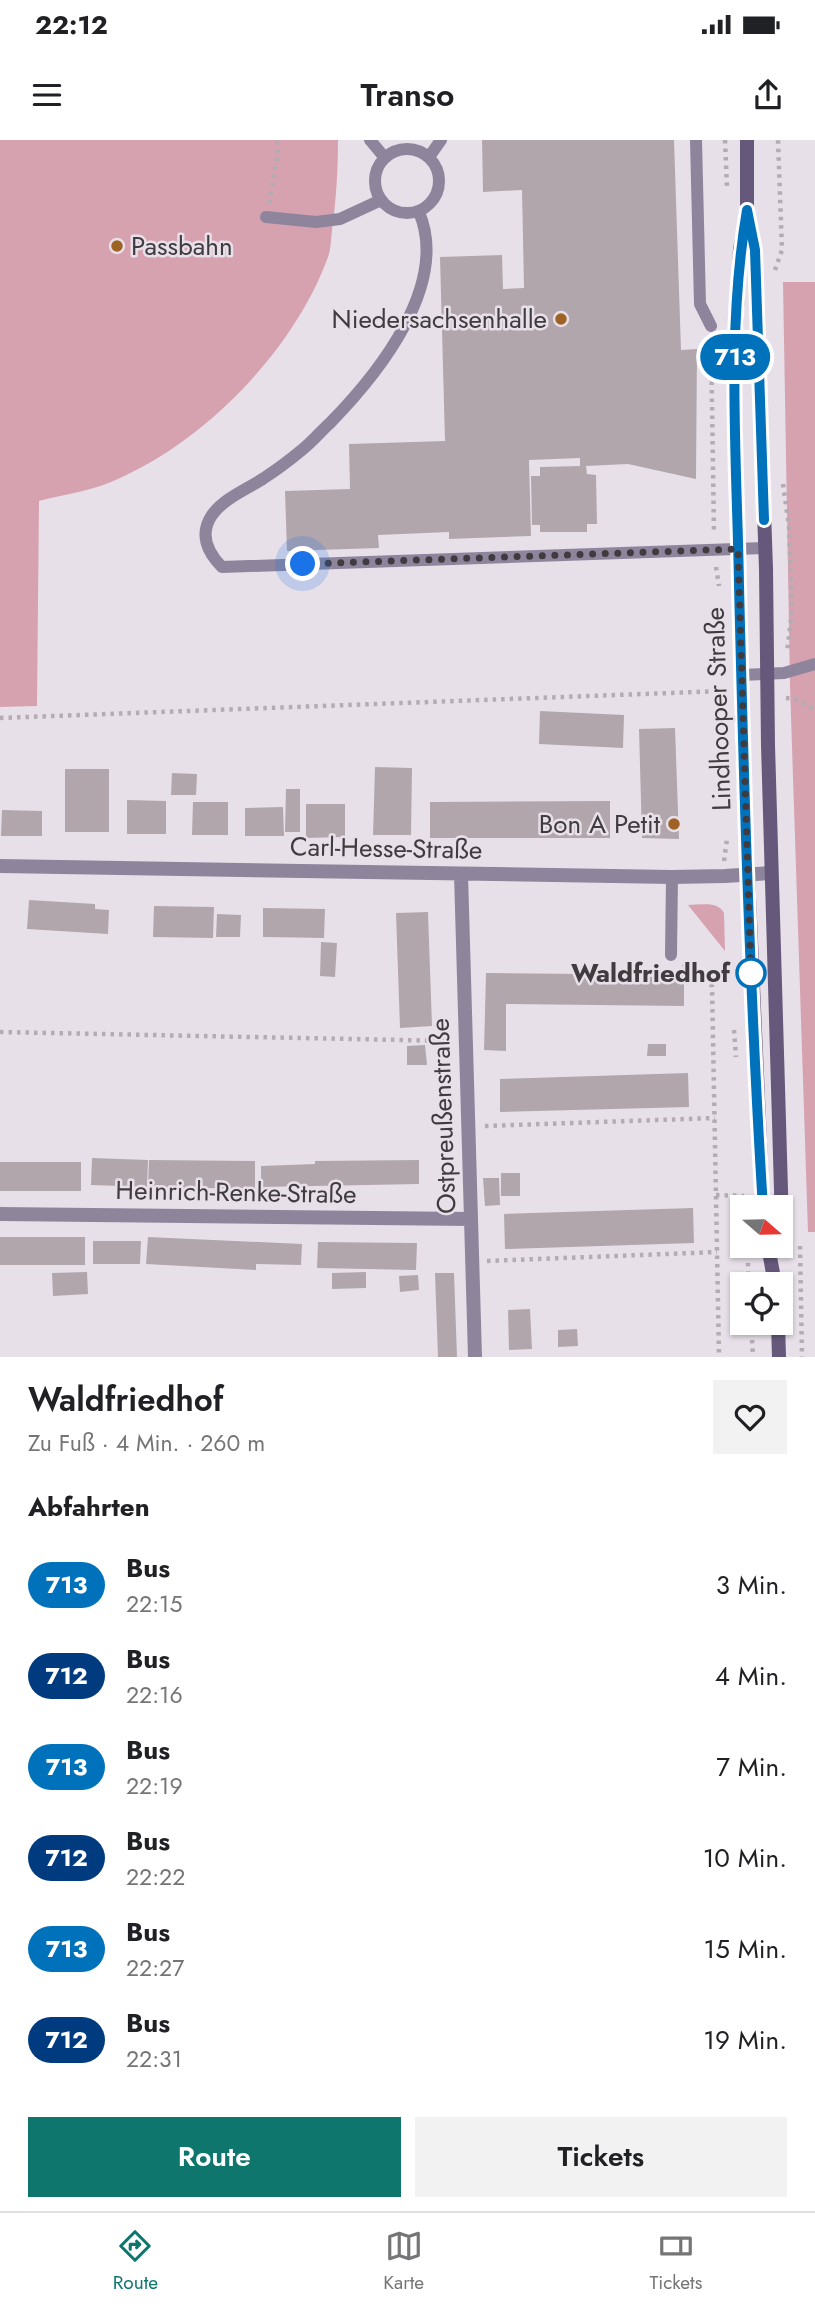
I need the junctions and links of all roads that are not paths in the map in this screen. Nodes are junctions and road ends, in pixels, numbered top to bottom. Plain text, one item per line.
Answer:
1 (370, 140) edge
2 (441, 140) edge
3 (696, 140) edge
4 (747, 140) edge
5 (429, 156) junction
6 (384, 158) junction
7 (381, 200) junction
8 (747, 210) junction
9 (419, 212) junction
10 (266, 217) road end
11 (711, 326) dead end
12 (765, 548) junction
13 (738, 549) junction
14 (815, 664) edge
15 (767, 674) junction
16 (741, 675) junction
17 (0, 866) edge
18 (771, 873) junction
19 (461, 874) junction
20 (748, 875) junction
21 (672, 877) junction
22 (671, 954) road end
23 (762, 1195) edge
24 (781, 1195) edge
25 (0, 1214) edge
26 (471, 1219) junction
27 (778, 1335) edge
28 (475, 1357) edge
29 (779, 1357) edge

1 - 6 lane
2 - 5 lane
3 - 11 lane
4 - 8 main road, Lindhooper Straße
5 - 6 lane
5 - 9 lane
6 - 7 lane
7 - 9 lane
7 - 10 lane
8 - 12 main road, Lindhooper Straße
8 - 13 main road, Lindhooper Straße
9 - 13 lane
12 - 13 lane
12 - 15 main road, Lindhooper Straße
13 - 16 main road, Lindhooper Straße
14 - 15 lane
15 - 16 lane
15 - 18 main road, Lindhooper Straße
16 - 20 main road, Lindhooper Straße
17 - 19 street, Carl-Hesse-Straße
18 - 20 street, Carl-Hesse-Straße
18 - 24 main road, Lindhooper Straße
19 - 21 street, Carl-Hesse-Straße
19 - 26 street, Ostpreußenstraße
20 - 21 street, Carl-Hesse-Straße
20 - 23 main road, Lindhooper Straße
21 - 22 lane
25 - 26 street, Heinrich-Renke-Straße
26 - 28 street, Ostpreußenstraße
27 - 29 main road

